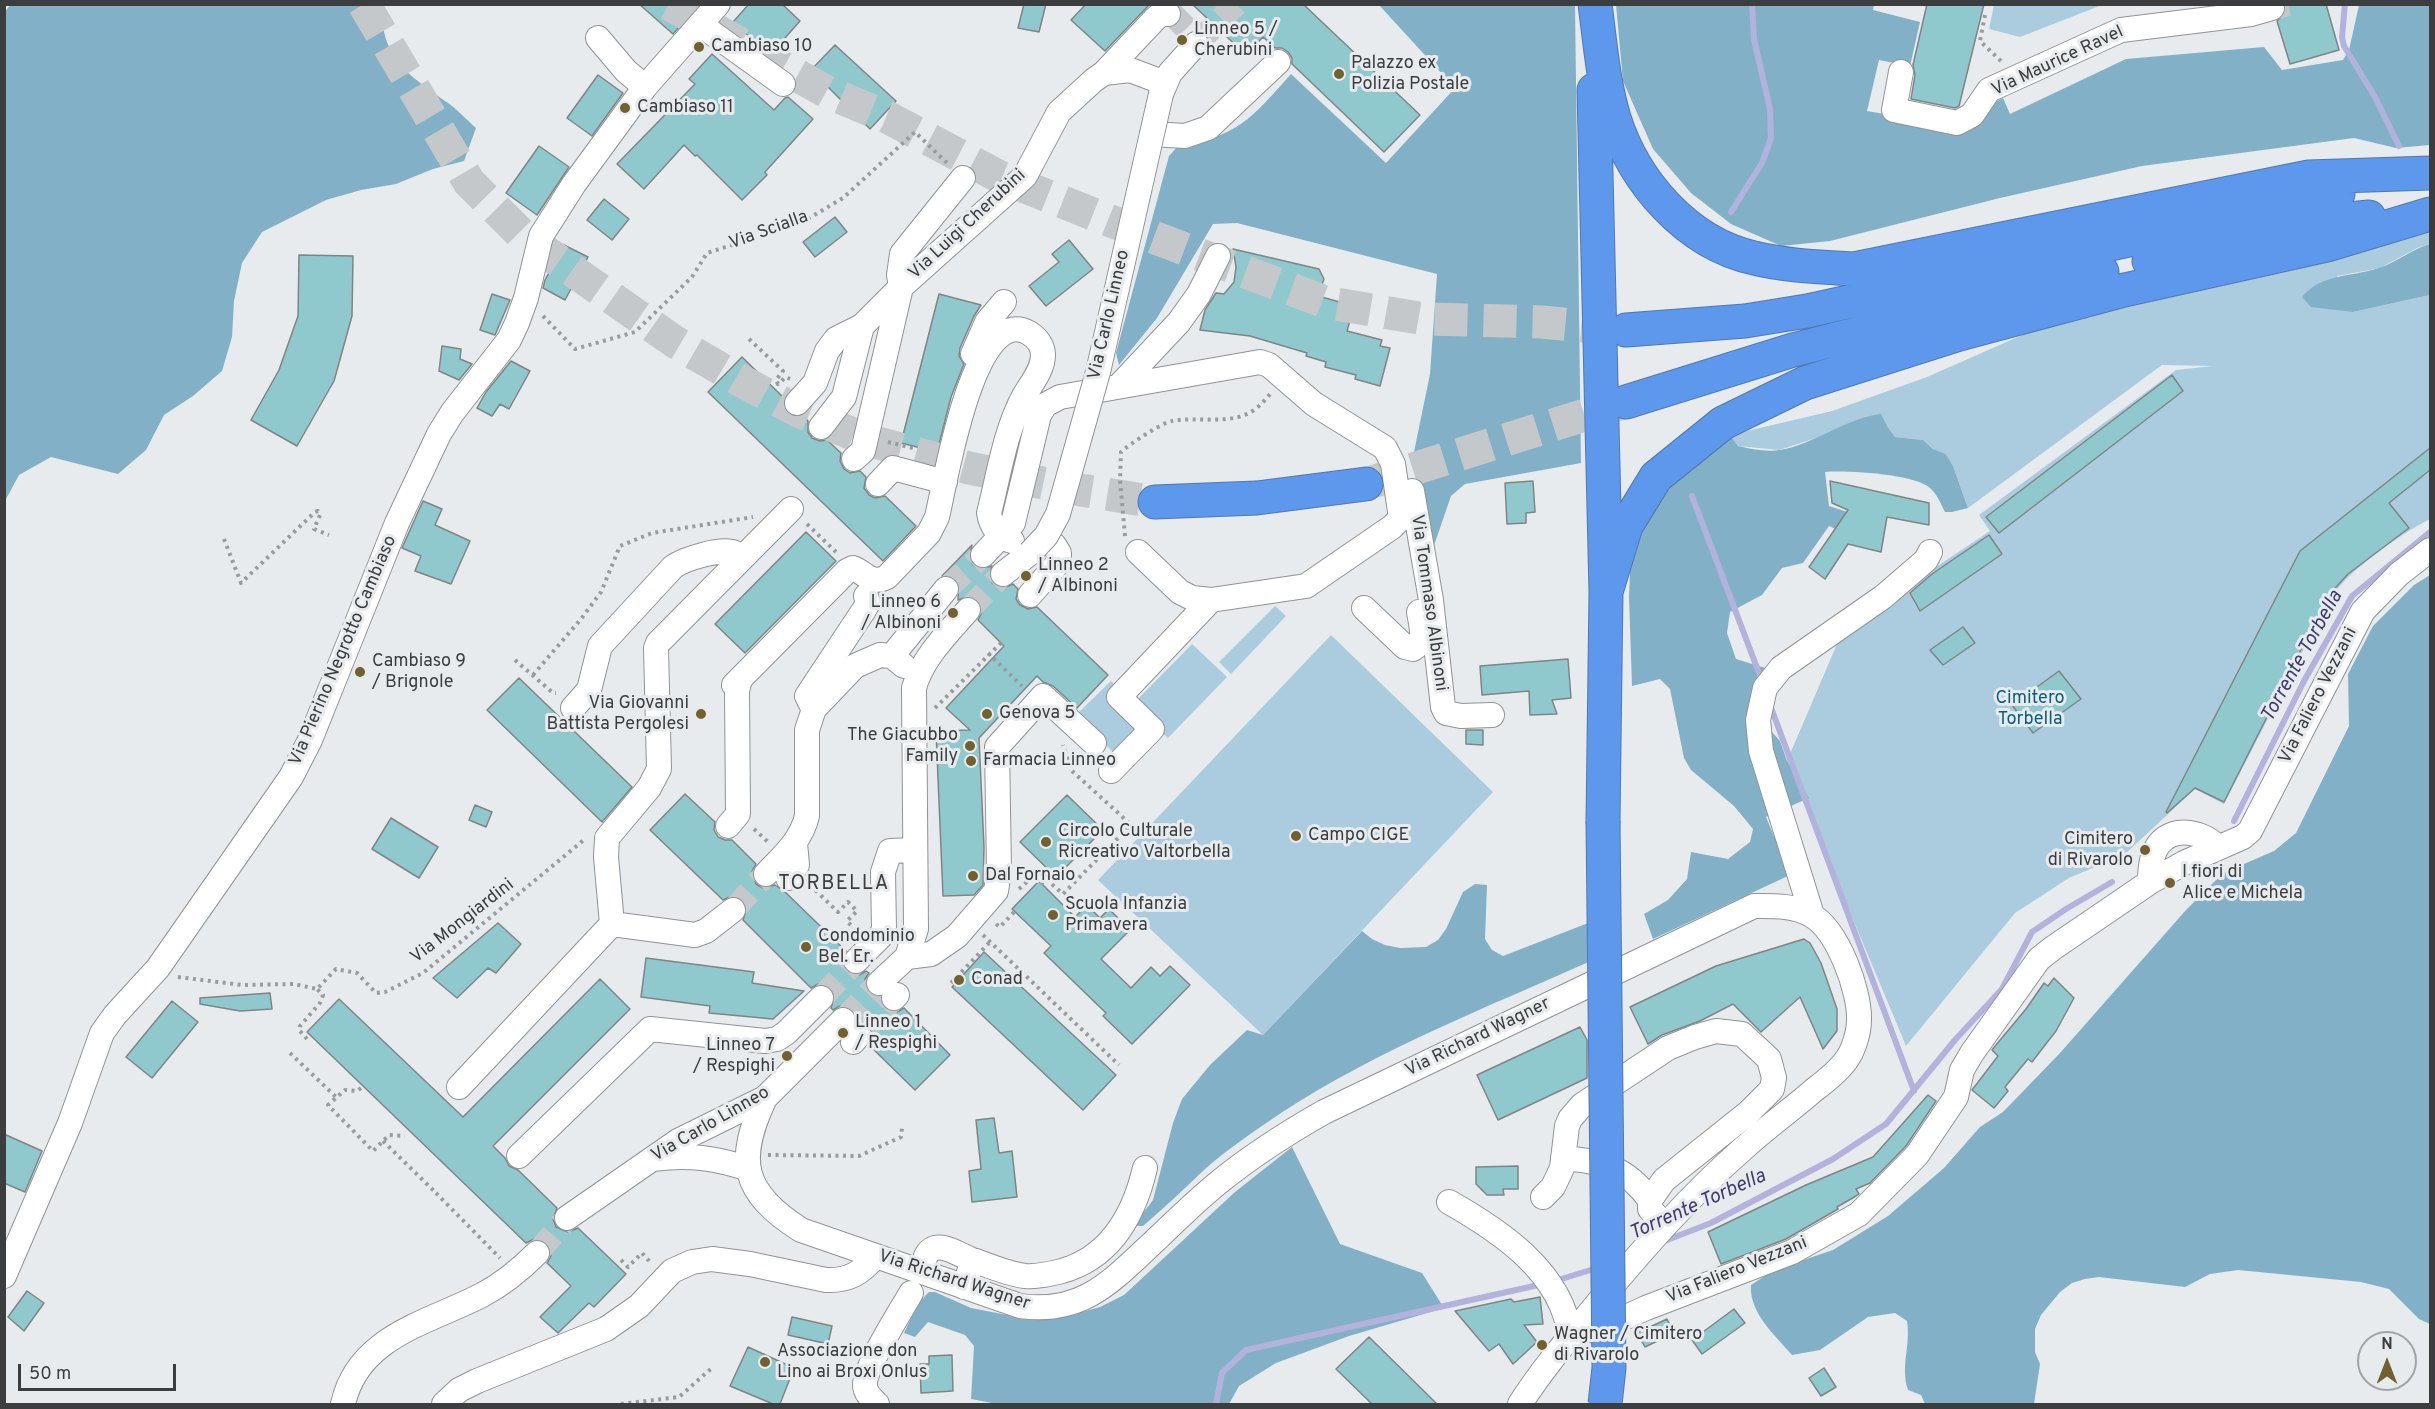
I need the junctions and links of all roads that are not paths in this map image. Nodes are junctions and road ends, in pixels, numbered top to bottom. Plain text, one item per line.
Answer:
1 (718, 4) edge
2 (1594, 4) edge
3 (2272, 8) dead end
4 (1168, 14) dead end
5 (701, 25) junction
6 (598, 38) dead end
7 (1196, 44) tunnel mouth
8 (1278, 62) dead end
9 (1901, 72) dead end
10 (1104, 73) junction
11 (783, 84) dead end
12 (645, 87) junction
13 (1163, 89) junction
14 (1152, 134) junction
15 (2430, 174) edge
16 (963, 178) road end
17 (2430, 212) edge
18 (1218, 255) dead end
19 (901, 287) junction
20 (1004, 302) dead end
21 (862, 326) junction
22 (1626, 330) tunnel mouth
23 (1119, 386) junction
24 (968, 388) junction
25 (1626, 402) tunnel mouth
26 (797, 403) road end
27 (821, 427) dead end
28 (1392, 458) junction
29 (854, 459) dead end
30 (945, 482) junction
31 (1366, 483) tunnel mouth
32 (878, 484) dead end
33 (1155, 502) tunnel mouth
34 (791, 509) road end
35 (1401, 518) junction
36 (1014, 544) junction
37 (1054, 545) dead end
38 (2430, 550) edge
39 (1138, 552) road end
40 (1930, 552) dead end
41 (983, 555) tunnel mouth
42 (737, 562) junction
43 (1003, 574) tunnel mouth
44 (946, 589) tunnel mouth
45 (1606, 592) junction
46 (1030, 595) dead end
47 (866, 596) dead end
48 (1211, 600) junction
49 (1364, 608) dead end
50 (968, 610) tunnel mouth
51 (892, 656) junction
52 (916, 678) junction
53 (573, 708) dead end
54 (814, 709) junction
55 (1492, 715) dead end
56 (1094, 742) dead end
57 (1111, 771) dead end
58 (733, 820) road end
59 (2218, 848) junction
60 (914, 850) junction
61 (785, 864) tunnel mouth
62 (2150, 882) junction
63 (733, 910) tunnel mouth
64 (1812, 915) junction
65 (612, 924) junction
66 (864, 953) tunnel mouth
67 (907, 957) junction
68 (890, 992) tunnel mouth
69 (821, 998) tunnel mouth
70 (852, 1033) tunnel mouth
71 (459, 1087) dead end
72 (765, 1098) junction
73 (519, 1156) dead end
74 (1563, 1158) junction
75 (649, 1160) junction
76 (748, 1162) junction
77 (1145, 1168) dead end
78 (1544, 1197) dead end
79 (1650, 1200) junction
80 (1449, 1202) dead end
81 (567, 1218) tunnel mouth
82 (1660, 1231) junction
83 (537, 1253) tunnel mouth
84 (876, 1256) junction
85 (926, 1256) dead end
86 (973, 1262) junction
87 (4, 1276) edge
88 (964, 1287) junction
89 (911, 1293) dead end
90 (1565, 1342) junction
91 (343, 1404) edge
92 (444, 1404) edge
93 (877, 1404) edge
94 (1520, 1404) edge
95 (1605, 1404) edge

1 - 5 street, Via Pierino Negrotto Cambiaso
2 - 15 highway
2 - 45 highway
3 - 9 street, Via Maurice Ravel
4 - 10 street, Via Luigi Cherubini
5 - 11 street
5 - 12 street, Via Pierino Negrotto Cambiaso
6 - 12 street
7 - 13 street, Via Carlo Linneo
8 - 14 street
10 - 13 street
10 - 19 street, Via Luigi Cherubini
12 - 87 street, Via Pierino Negrotto Cambiaso
13 - 14 street, Via Carlo Linneo, bridge
14 - 36 street, Via Carlo Linneo, bridge
15 - 22 highway
16 - 19 street
17 - 25 highway
17 - 45 highway
18 - 23 street
19 - 21 street, Via Luigi Cherubini
19 - 29 street, Via Luigi Cherubini
20 - 24 street
21 - 26 street, Via Luigi Cherubini
21 - 27 street
23 - 28 street, Via Tommaso Albinoni
23 - 36 street, Via Tommaso Albinoni
24 - 30 street
24 - 36 street
28 - 35 street, Via Tommaso Albinoni
28 - 55 street, Via Tommaso Albinoni
30 - 32 street
30 - 58 street
31 - 33 highway
34 - 42 street
35 - 48 street, Via Tommaso Albinoni
35 - 49 street, Via Tommaso Albinoni
36 - 41 street, Via Tommaso Albinoni
36 - 43 street, Via Carlo Linneo
37 - 46 street
38 - 59 street, Via Faliero Vezzani
39 - 48 street, Via Tommaso Albinoni
40 - 64 street
42 - 53 street
42 - 65 street
44 - 51 street
45 - 95 highway, bridge
47 - 54 street
48 - 57 street
50 - 52 street
51 - 52 street
51 - 54 street
52 - 60 street
54 - 61 street
56 - 67 street
59 - 62 street, Via Faliero Vezzani
59 - 62 street
60 - 66 street
60 - 67 street
62 - 90 street, Via Faliero Vezzani
63 - 65 street
64 - 82 street
64 - 88 street, Via Richard Wagner
65 - 71 street
67 - 68 street
69 - 73 street
70 - 72 street, Via Carlo Linneo
72 - 75 street, Via Carlo Linneo
72 - 76 street, Via Richard Wagner
74 - 78 street
74 - 79 street
74 - 79 street
75 - 76 street
75 - 81 street, Via Carlo Linneo
76 - 84 street, Via Richard Wagner
77 - 86 street
79 - 82 street
80 - 90 street
82 - 90 street
83 - 91 street
84 - 88 street, Via Richard Wagner
84 - 92 street
85 - 86 street
86 - 88 street
89 - 93 street
90 - 94 street

